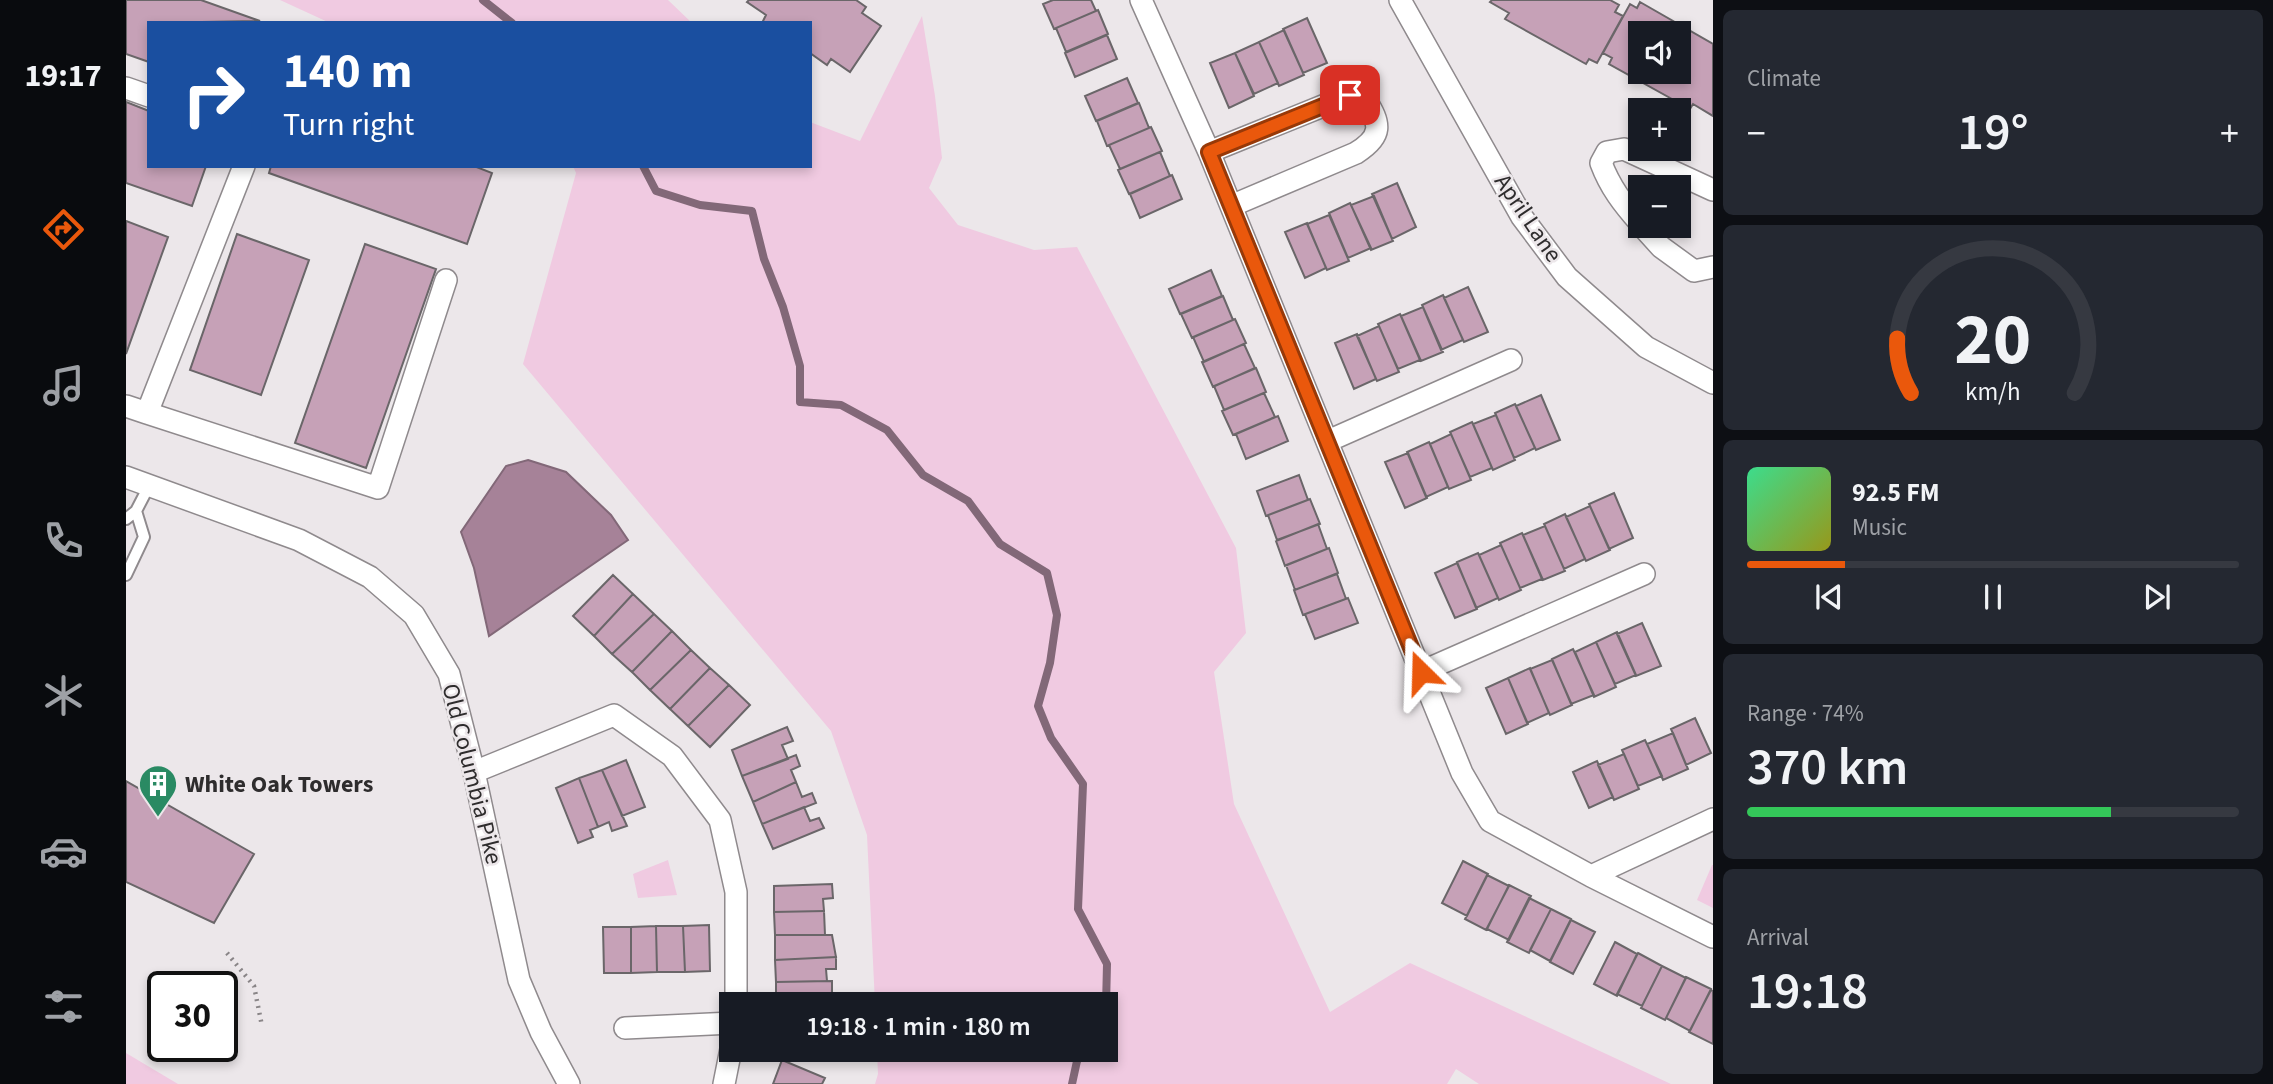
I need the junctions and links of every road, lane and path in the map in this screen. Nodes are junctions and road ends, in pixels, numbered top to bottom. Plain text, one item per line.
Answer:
1 (1141, 0) edge
2 (1400, 0) edge
3 (126, 88) edge
4 (147, 95) edge
5 (1209, 152) junction
6 (243, 168) edge
7 (1678, 175) edge
8 (1691, 181) edge
9 (1713, 190) edge
10 (1231, 206) junction
11 (1628, 209) edge
12 (1653, 238) edge
13 (1713, 267) edge
14 (446, 280) dead end
15 (1511, 360) dead end
16 (1713, 383) edge
17 (126, 406) edge
18 (147, 413) junction
19 (1328, 441) junction
20 (126, 477) edge
21 (149, 486) junction
22 (136, 511) junction
23 (126, 519) edge
24 (1644, 574) dead end
25 (126, 575) edge
26 (1421, 672) junction
27 (474, 772) junction
28 (1713, 819) edge
29 (1591, 876) junction
30 (1713, 937) edge
31 (227, 953) dead end
32 (736, 992) edge
33 (719, 1024) edge
34 (262, 1026) dead end
35 (625, 1028) dead end
36 (728, 1062) edge
37 (569, 1084) edge
38 (724, 1084) edge

1 - 5 street
2 - 16 street, April Lane
3 - 4 street
5 - 10 street
5 - 10 street
6 - 18 street
7 - 11 street
8 - 9 street
10 - 19 street
12 - 13 street
14 - 18 street
15 - 19 street
17 - 18 street
19 - 26 street
20 - 21 street, Old Columbia Pike
21 - 22 lane
21 - 27 street, Old Columbia Pike
22 - 23 lane
22 - 25 lane
24 - 26 street
26 - 29 street
27 - 32 street
27 - 37 street, Old Columbia Pike
28 - 29 street
29 - 30 street
31 - 34 path
33 - 35 street
36 - 38 street

